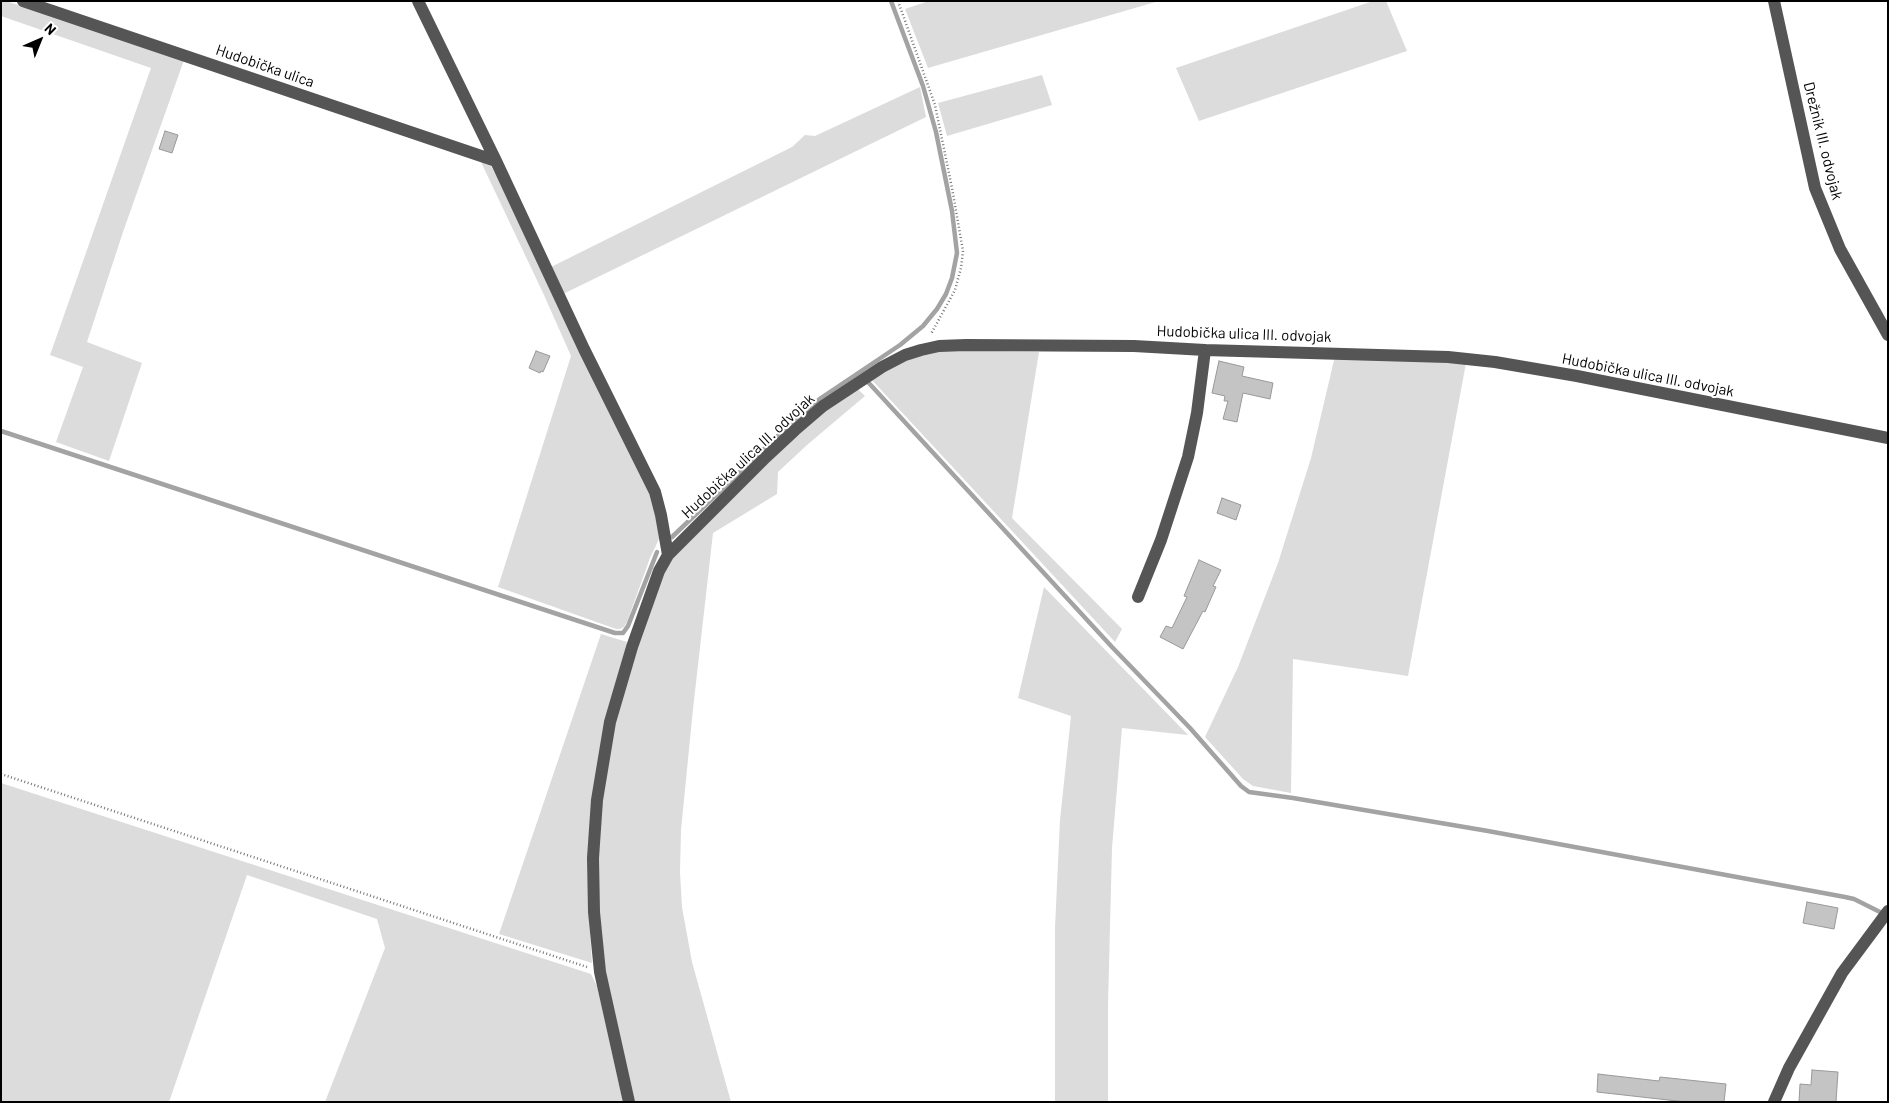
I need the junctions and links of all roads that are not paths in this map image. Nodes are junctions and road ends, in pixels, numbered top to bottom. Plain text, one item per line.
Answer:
1 (23, 1) edge
2 (418, 1) edge
3 (1774, 1) edge
4 (496, 161) junction
5 (1888, 335) edge
6 (1205, 350) junction
7 (1888, 438) edge
8 (668, 555) junction
9 (1138, 596) dead end
10 (1888, 911) edge
11 (629, 1102) edge
12 (1774, 1102) edge

1 - 4 street, Hudobička ulica
2 - 4 street
3 - 5 street, Drežnik III. odvojak
4 - 8 street
6 - 7 street, Hudobička ulica III. odvojak
6 - 8 street, Hudobička ulica III. odvojak
6 - 9 street
8 - 11 street, Hudobička ulica III. odvojak
10 - 12 street

